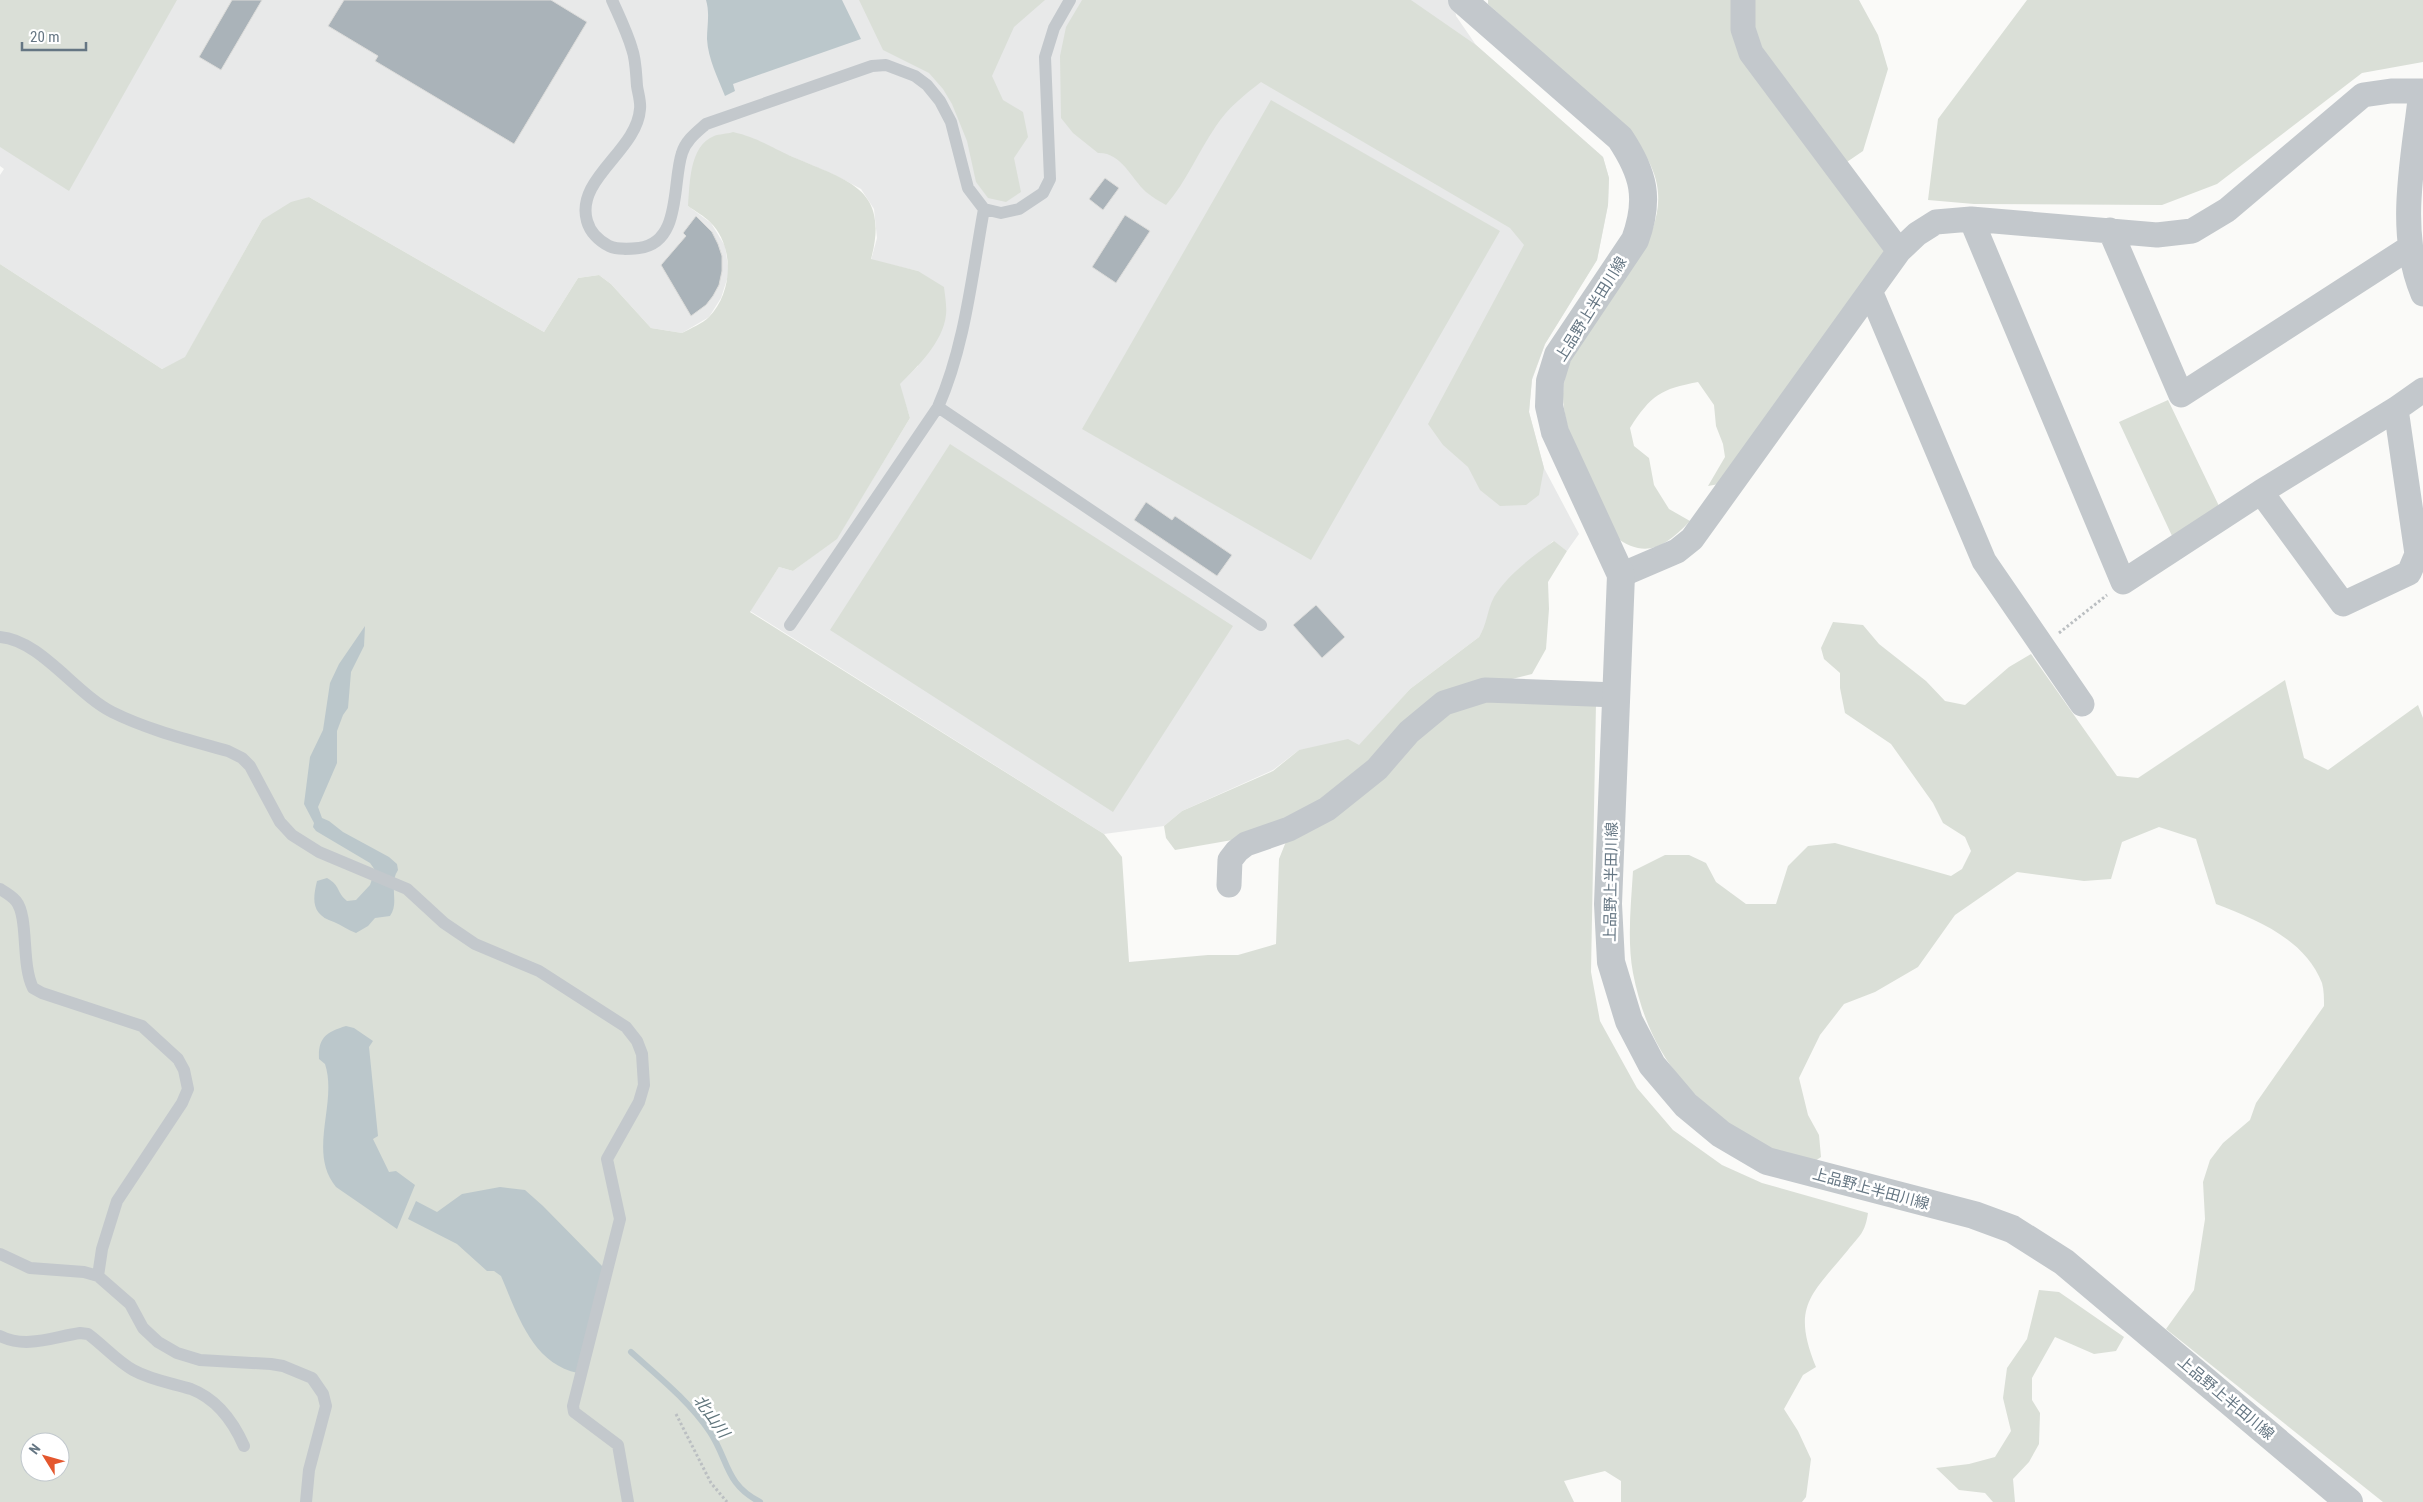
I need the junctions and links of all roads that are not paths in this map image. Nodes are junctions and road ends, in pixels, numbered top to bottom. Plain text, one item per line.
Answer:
1 (612, 0) edge
2 (1070, 0) edge
3 (1462, 0) edge
4 (1743, 0) edge
5 (2422, 91) edge
6 (984, 209) junction
7 (1971, 218) junction
8 (2110, 230) junction
9 (2409, 248) junction
10 (1900, 251) junction
11 (1871, 293) junction
12 (2423, 294) edge
13 (2423, 390) edge
14 (938, 408) junction
15 (2396, 409) junction
16 (2261, 492) junction
17 (1621, 575) junction
18 (790, 625) dead end
19 (1261, 626) dead end
20 (0, 637) edge
21 (1618, 695) junction
22 (2082, 704) dead end
23 (1229, 885) dead end
24 (0, 889) edge
25 (0, 1254) edge
26 (98, 1276) junction
27 (0, 1336) edge
28 (244, 1446) dead end
29 (306, 1502) edge
30 (628, 1502) edge
31 (2350, 1502) edge

1 - 6 lane
2 - 6 lane
3 - 17 street, 上品野上半田川線
4 - 10 street
5 - 8 street
5 - 9 street
6 - 14 lane
7 - 8 street
7 - 10 street
7 - 16 street
8 - 9 street
9 - 12 street
10 - 11 street
11 - 17 street
11 - 22 street
13 - 15 street
14 - 18 lane
14 - 19 lane
15 - 16 street
15 - 16 street
17 - 21 street, 上品野上半田川線
20 - 30 lane
21 - 23 street
21 - 31 street, 上品野上半田川線
24 - 26 lane
25 - 26 lane
26 - 29 lane
27 - 28 lane

